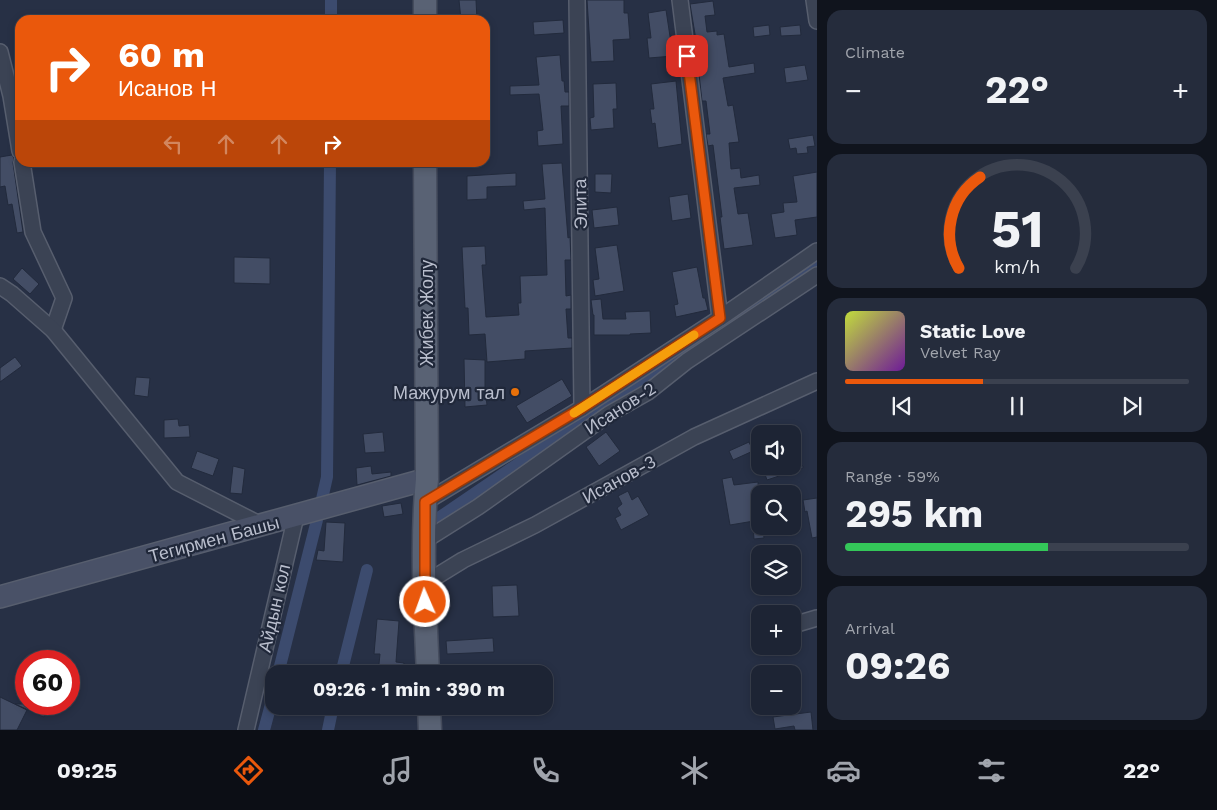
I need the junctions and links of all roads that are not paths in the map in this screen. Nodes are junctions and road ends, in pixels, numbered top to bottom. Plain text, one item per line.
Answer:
1 (425, 0) edge
2 (577, 0) edge
3 (680, 0) edge
4 (814, 0) edge
5 (425, 15) edge
6 (817, 21) edge
7 (0, 52) edge
8 (15, 121) edge
9 (23, 167) edge
10 (425, 167) edge
11 (817, 251) edge
12 (817, 275) edge
13 (0, 286) edge
14 (720, 318) junction
15 (53, 330) junction
16 (817, 381) edge
17 (582, 408) junction
18 (426, 490) junction
19 (296, 516) junction
20 (261, 526) junction
21 (424, 541) junction
22 (424, 584) junction
23 (0, 597) edge
24 (817, 618) edge
25 (801, 622) edge
26 (428, 665) edge
27 (429, 715) edge
28 (246, 730) edge
29 (430, 730) edge

1 - 5 main road
2 - 17 street, Элита
3 - 14 street
4 - 6 street
7 - 8 street
9 - 15 street
10 - 18 main road, Жибек Жолу
11 - 14 street
12 - 21 street, Исанов-2
13 - 15 street
14 - 17 street
15 - 20 street
16 - 22 street, Исанов-3
17 - 18 street
18 - 19 street, Тегирмен Башы
18 - 21 main road, Жибек Жолу
19 - 20 street, Тегирмен Башы
19 - 28 street, Айдын кол
20 - 23 street, Тегирмен Башы
21 - 22 main road, Жибек Жолу
22 - 26 main road, Жибек Жолу
24 - 25 street
27 - 29 main road

